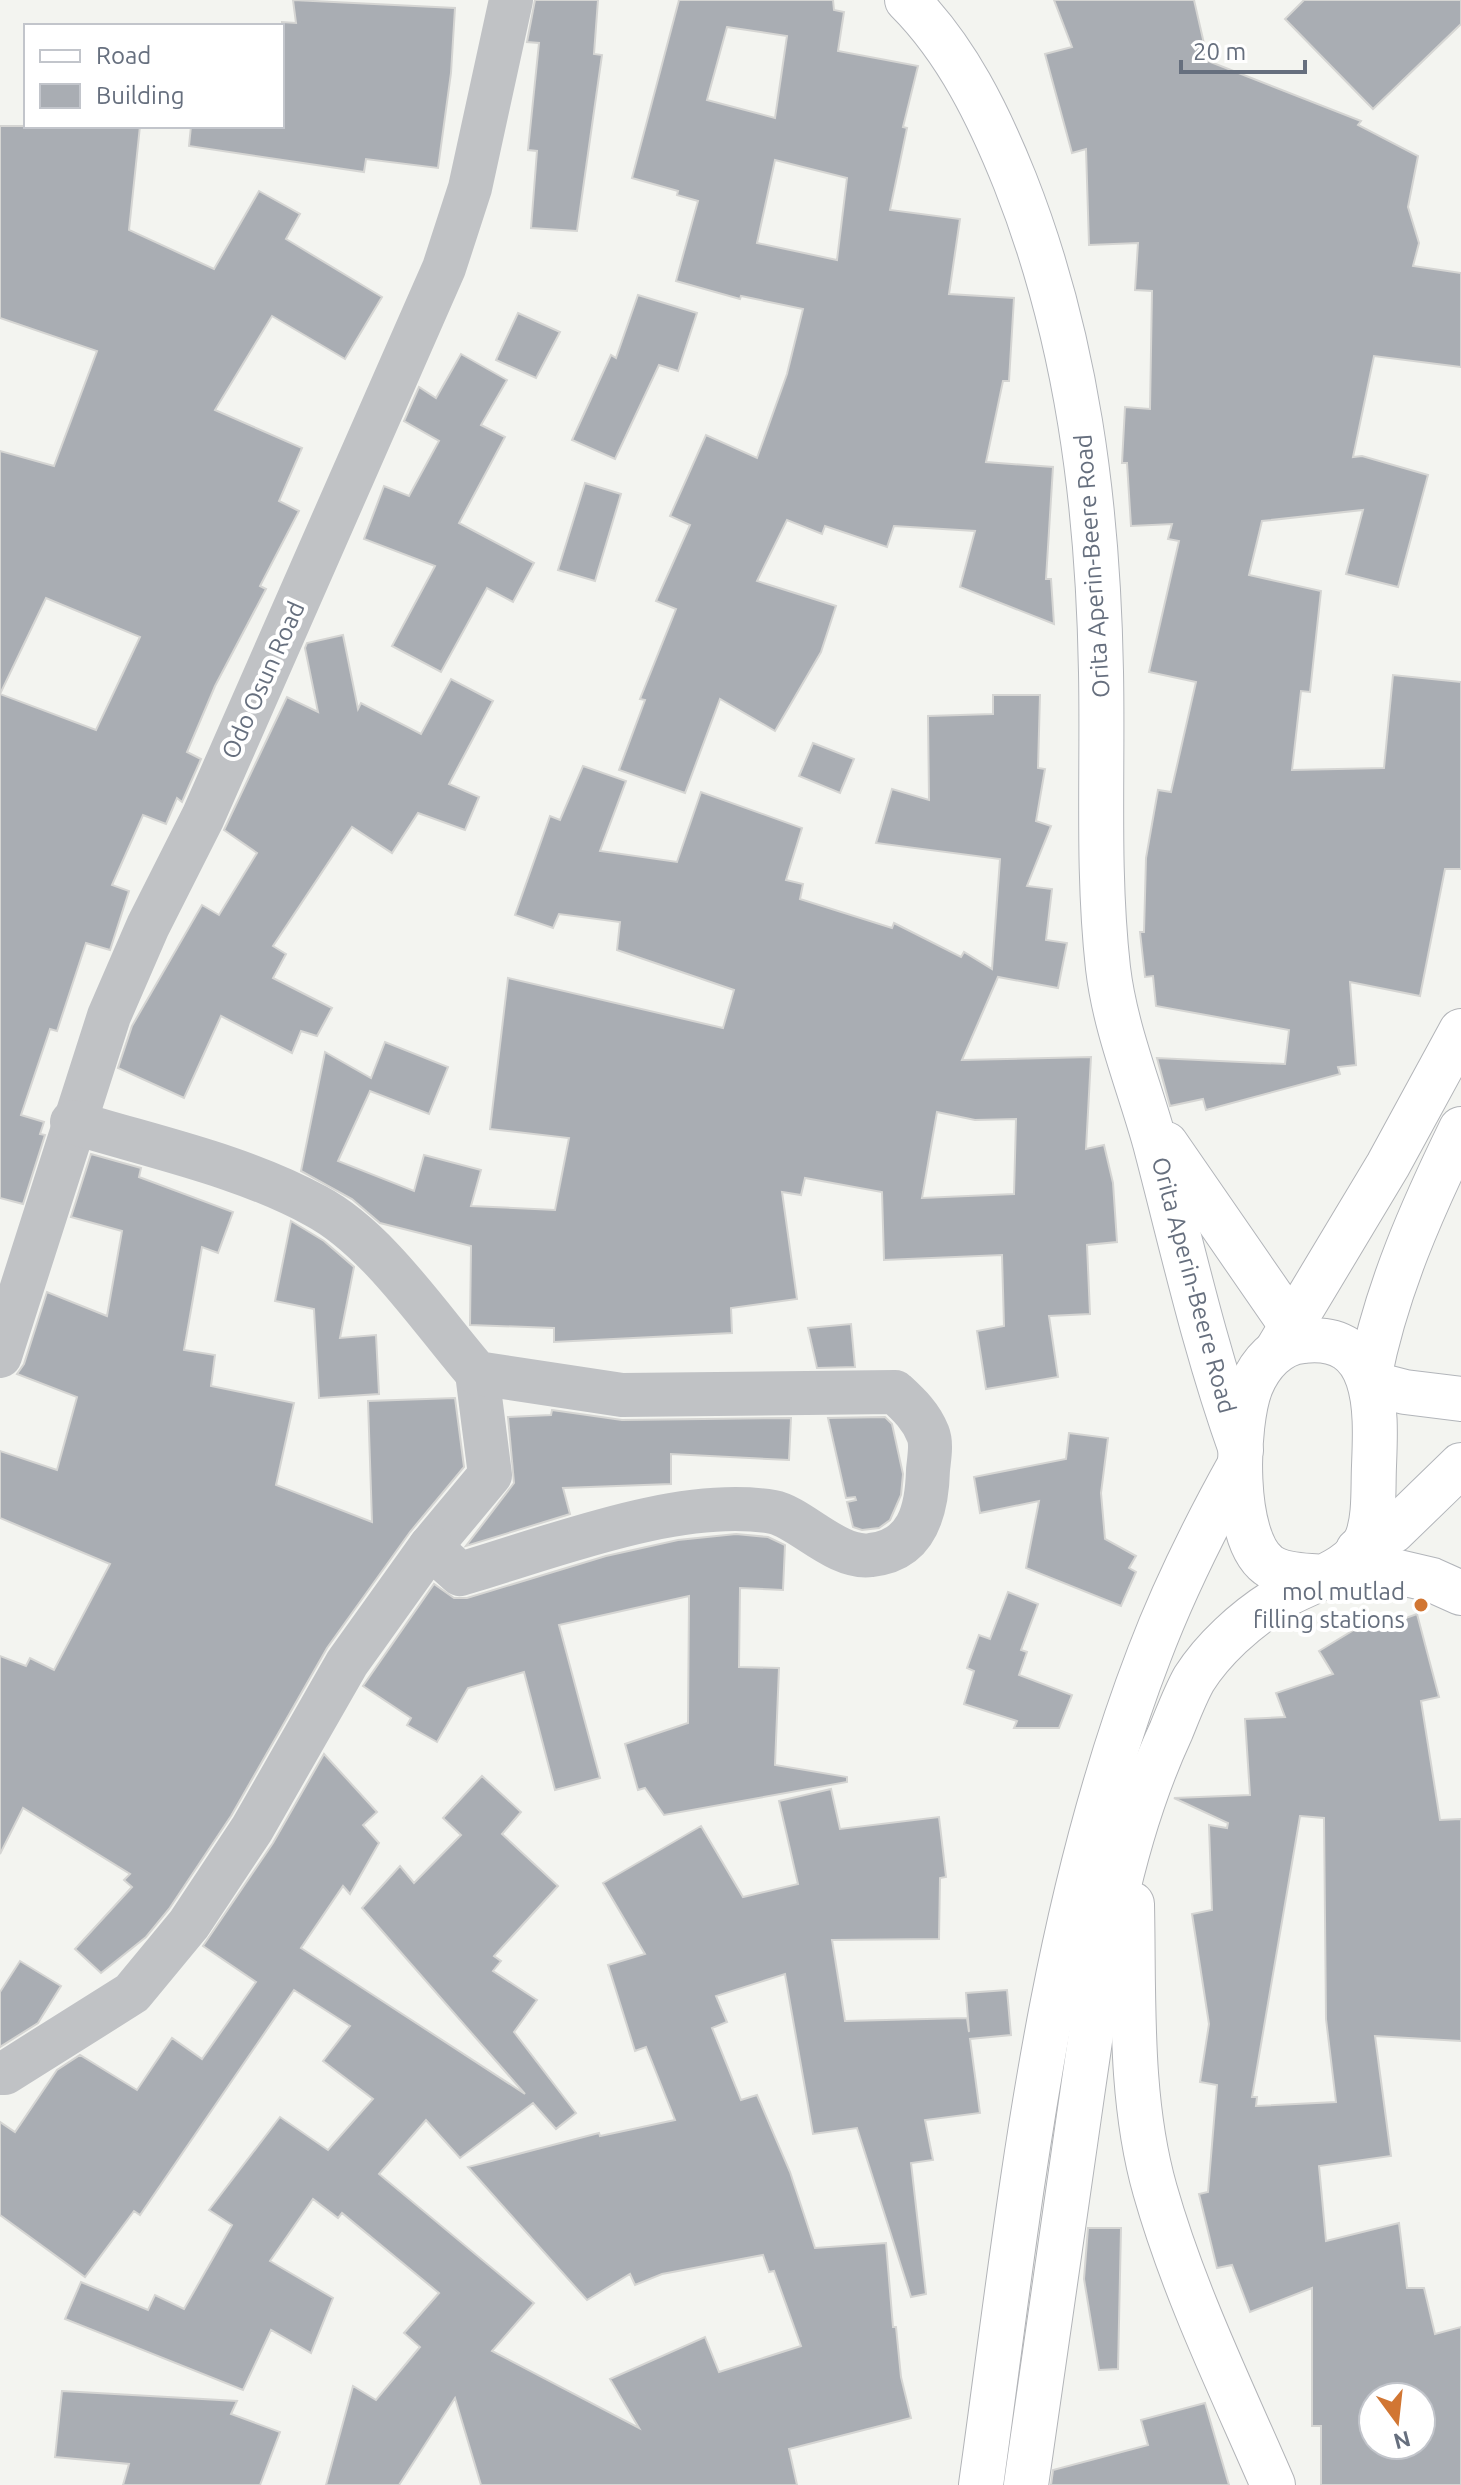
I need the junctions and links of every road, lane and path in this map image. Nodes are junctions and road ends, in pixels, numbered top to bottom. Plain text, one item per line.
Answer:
1 (511, 0) edge
2 (907, 0) edge
3 (1461, 1031) edge
4 (1148, 1119) junction
5 (72, 1122) junction
6 (1461, 1129) edge
7 (1290, 1339) junction
8 (0, 1356) edge
9 (477, 1373) junction
10 (1370, 1380) junction
11 (1461, 1399) edge
12 (1241, 1456) junction
13 (1461, 1465) edge
14 (430, 1547) junction
15 (1344, 1563) junction
16 (1461, 1593) edge
17 (1123, 1819) junction
18 (0, 2073) edge
19 (981, 2485) edge
20 (1026, 2485) edge
21 (1273, 2485) edge

1 - 5 street, Odo Osun Road
2 - 4 main road, Orita Aperin-Beere Road
3 - 7 main road
4 - 7 main road, Orita Aperin-Beere Road
4 - 12 main road, Orita Aperin-Beere Road
5 - 8 street, Odo Osun Road
5 - 9 street
6 - 10 main road
7 - 10 main road
7 - 12 main road
9 - 14 street
9 - 14 street
10 - 11 main road
10 - 15 main road
12 - 15 main road
12 - 17 main road
13 - 15 main road
14 - 18 street
15 - 16 main road
15 - 17 main road
17 - 19 main road
17 - 20 main road
17 - 21 main road

